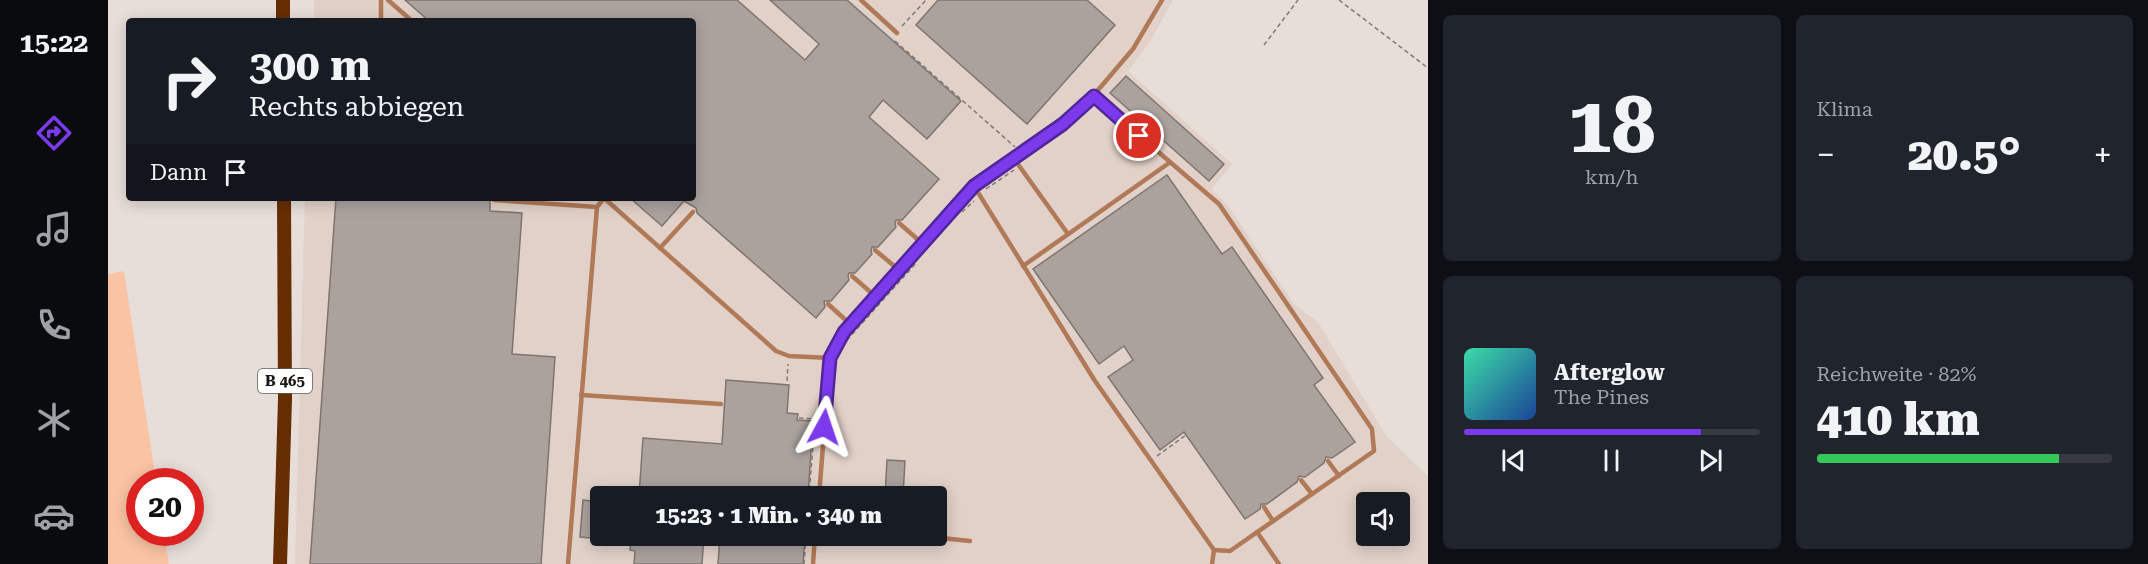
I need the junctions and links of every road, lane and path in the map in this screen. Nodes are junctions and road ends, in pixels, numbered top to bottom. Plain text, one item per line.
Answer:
1 (283, 0) edge
2 (381, 0) edge
3 (388, 0) edge
4 (861, 0) edge
5 (926, 0) edge
6 (1162, 0) edge
7 (1298, 0) edge
8 (1339, 0) edge
9 (284, 18) edge
10 (381, 18) edge
11 (409, 18) edge
12 (897, 33) junction
13 (1264, 45) dead end
14 (1428, 68) edge
15 (1094, 96) junction
16 (1020, 156) junction
17 (1015, 160) junction
18 (1169, 163) junction
19 (1020, 166) junction
20 (974, 186) junction
21 (979, 195) junction
22 (284, 201) edge
23 (509, 201) edge
24 (602, 201) edge
25 (607, 201) edge
26 (597, 207) junction
27 (693, 212) dead end
28 (957, 216) dead end
29 (899, 223) dead end
30 (1068, 234) junction
31 (923, 243) junction
32 (660, 248) junction
33 (876, 250) dead end
34 (1023, 266) junction
35 (899, 270) junction
36 (852, 276) dead end
37 (875, 296) junction
38 (828, 304) dead end
39 (850, 324) junction
40 (789, 356) junction
41 (830, 358) junction
42 (787, 381) dead end
43 (581, 395) junction
44 (721, 404) dead end
45 (799, 418) dead end
46 (1186, 435) dead end
47 (1151, 460) junction
48 (1328, 461) dead end
49 (1339, 476) junction
50 (1301, 480) dead end
51 (810, 486) edge
52 (820, 486) edge
53 (1312, 494) junction
54 (1264, 507) dead end
55 (1274, 521) junction
56 (1257, 532) junction
57 (947, 539) edge
58 (970, 541) dead end
59 (805, 546) edge
60 (814, 546) edge
61 (1214, 550) junction
62 (280, 564) edge
63 (568, 564) edge
64 (804, 564) edge
65 (813, 564) edge
66 (1212, 564) edge
67 (1279, 564) edge

1 - 9 main road
2 - 10 lane
3 - 11 lane
4 - 12 lane
5 - 12 path
6 - 15 lane
7 - 13 path
8 - 14 path
12 - 16 path
15 - 16 lane
15 - 18 lane
16 - 17 lane
17 - 19 lane
17 - 20 lane
18 - 30 lane
18 - 49 lane
19 - 21 path
19 - 30 lane
20 - 21 lane
20 - 31 lane
21 - 28 path
21 - 34 lane
22 - 62 main road, B 465
23 - 26 lane
24 - 26 lane
25 - 32 lane
26 - 43 lane
27 - 32 lane
29 - 31 lane
30 - 34 lane
31 - 35 lane
32 - 40 lane
33 - 35 lane
34 - 47 lane
35 - 37 lane
36 - 37 lane
37 - 39 lane
38 - 39 lane
39 - 41 lane
40 - 41 lane
40 - 42 path
41 - 52 lane
43 - 44 lane
43 - 63 lane
45 - 51 path
46 - 47 path
47 - 61 lane
48 - 49 lane
49 - 53 lane
50 - 53 lane
53 - 55 lane
54 - 55 lane
55 - 56 lane
56 - 61 lane
56 - 67 lane
57 - 58 lane
59 - 64 path
60 - 65 lane
61 - 66 lane

